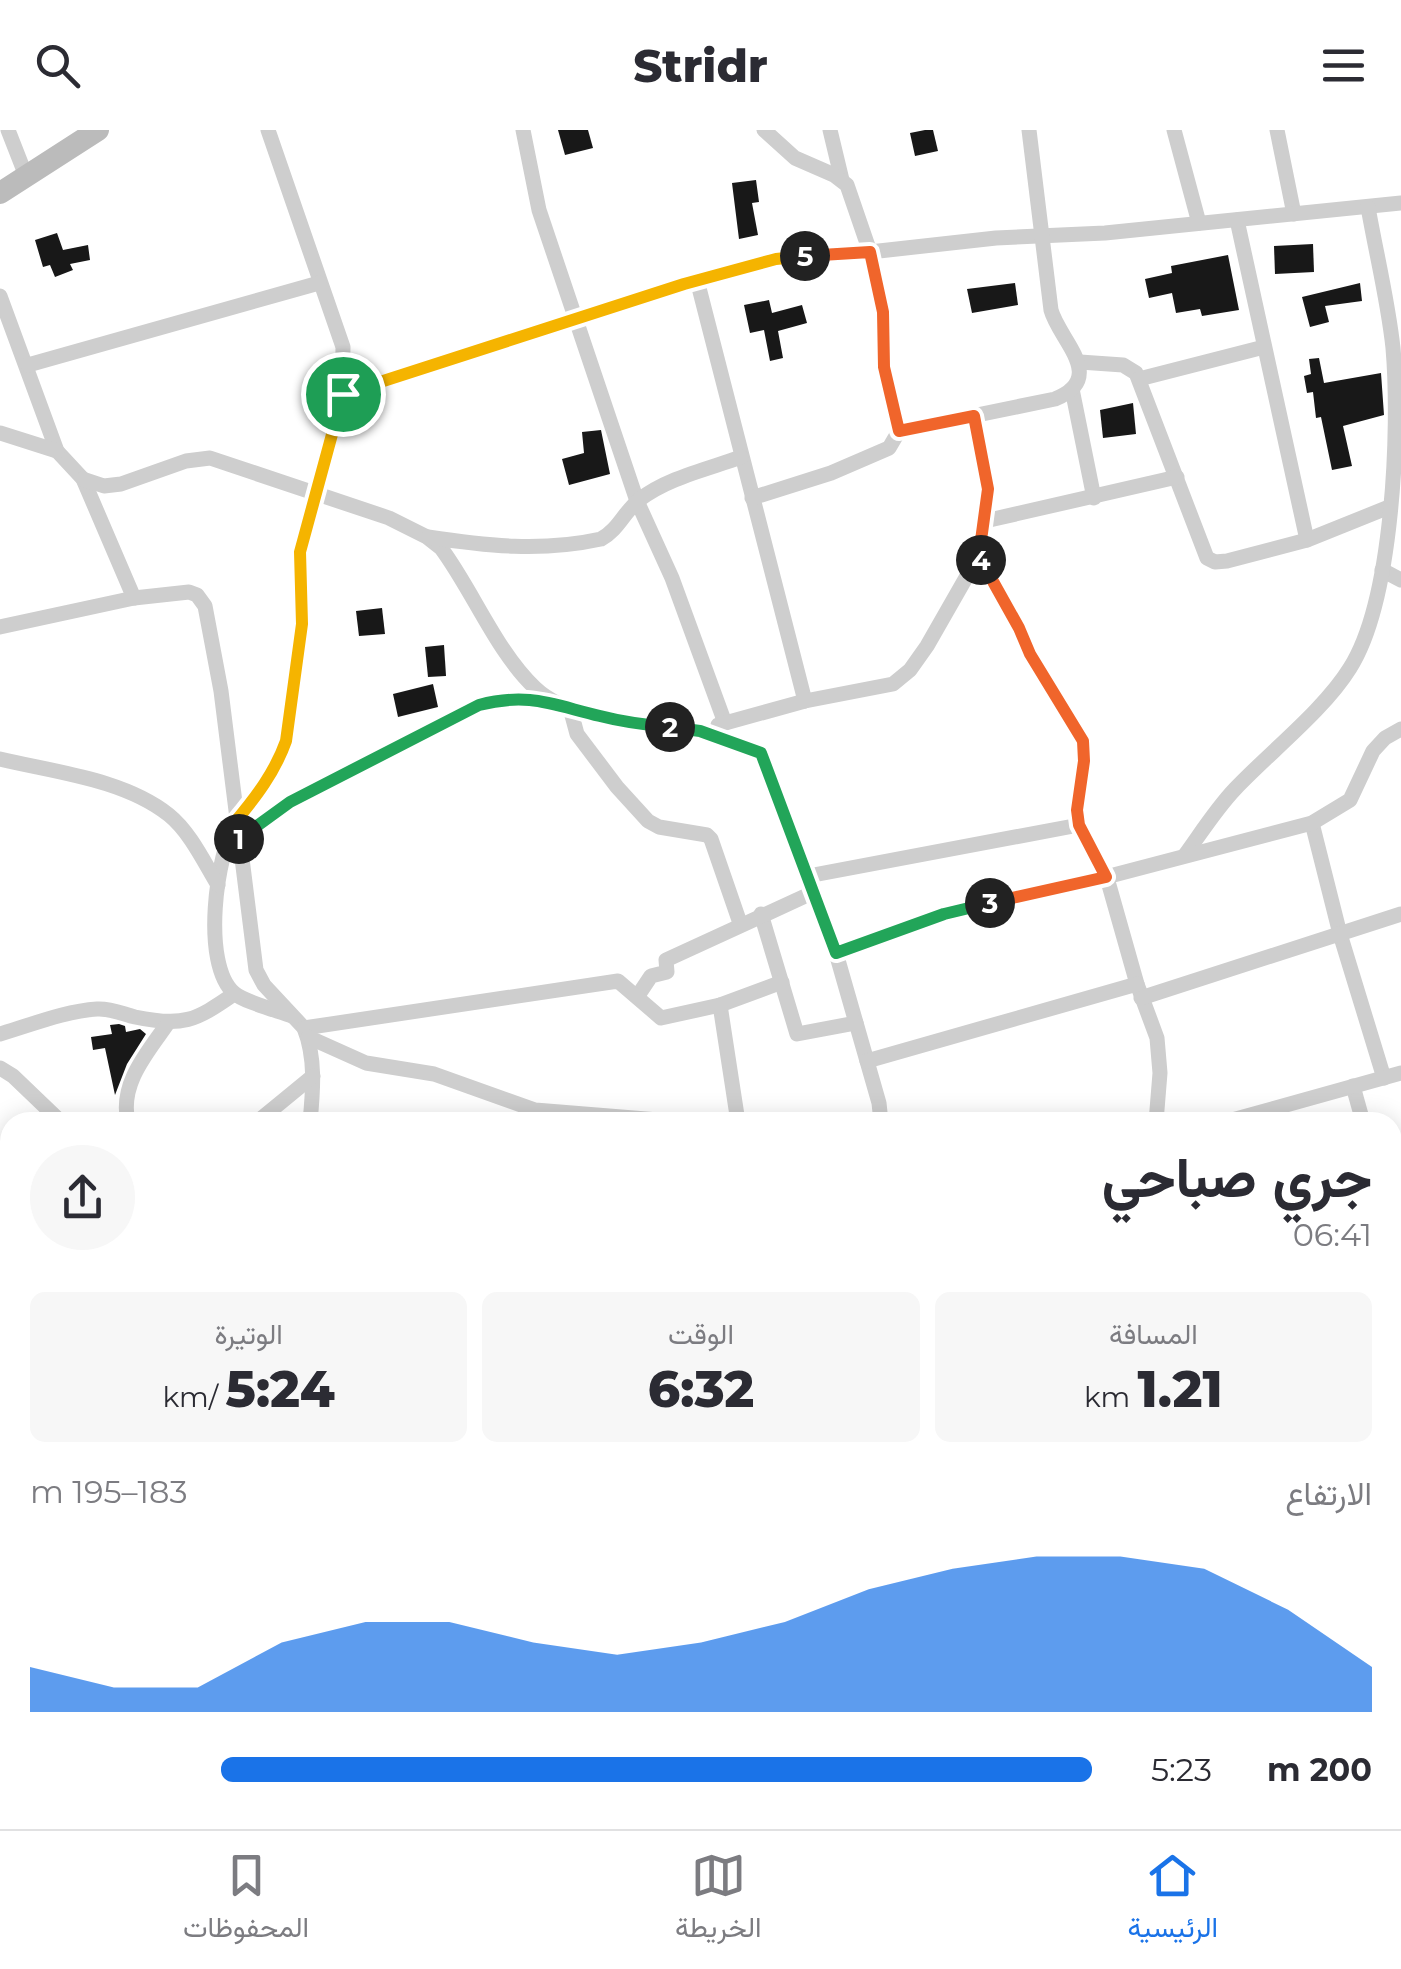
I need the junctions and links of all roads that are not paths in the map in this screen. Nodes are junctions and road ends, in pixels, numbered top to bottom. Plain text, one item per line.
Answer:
1 (8, 130) edge
2 (98, 130) edge
3 (524, 130) edge
4 (764, 130) edge
5 (830, 130) edge
6 (1029, 130) edge
7 (1174, 130) edge
8 (1278, 130) edge
9 (271, 131) edge
10 (26, 176) junction
11 (842, 180) junction
12 (0, 193) edge
13 (1401, 203) edge
14 (1368, 206) junction
15 (1294, 214) junction
16 (1238, 220) junction
17 (1198, 223) junction
18 (1042, 235) junction
19 (870, 252) junction
20 (697, 280) junction
21 (320, 283) junction
22 (0, 296) edge
23 (577, 319) junction
24 (1264, 347) junction
25 (1080, 362) junction
26 (28, 364) junction
27 (1139, 379) junction
28 (1072, 388) junction
29 (343, 394) junction
30 (974, 416) junction
31 (899, 431) junction
32 (0, 433) edge
33 (57, 451) junction
34 (741, 457) junction
35 (1177, 477) junction
36 (83, 478) junction
37 (316, 495) junction
38 (752, 498) junction
39 (1094, 498) junction
40 (638, 501) junction
41 (1389, 508) junction
42 (985, 521) junction
43 (428, 536) junction
44 (1307, 540) junction
45 (979, 555) junction
46 (1382, 570) junction
47 (1401, 580) edge
48 (134, 598) junction
49 (0, 627) edge
50 (805, 701) junction
51 (553, 702) junction
52 (570, 708) junction
53 (725, 723) junction
54 (1401, 729) edge
55 (700, 731) junction
56 (0, 759) edge
57 (235, 822) junction
58 (1312, 823) junction
59 (1079, 825) junction
60 (238, 840) junction
61 (1185, 855) junction
62 (808, 876) junction
63 (1106, 877) junction
64 (218, 885) junction
65 (814, 892) junction
66 (761, 914) junction
67 (1401, 914) edge
68 (740, 924) junction
69 (1340, 934) junction
70 (836, 953) junction
71 (782, 982) junction
72 (1139, 990) junction
73 (234, 994) junction
74 (637, 997) junction
75 (720, 1004) junction
76 (168, 1023) junction
77 (856, 1023) junction
78 (302, 1027) junction
79 (0, 1034) edge
80 (867, 1060) junction
81 (0, 1068) edge
82 (1401, 1073) edge
83 (313, 1076) junction
84 (1384, 1078) junction
85 (1354, 1086) junction
86 (51, 1112) edge
87 (125, 1112) edge
88 (269, 1112) edge
89 (312, 1112) edge
90 (560, 1112) edge
91 (736, 1112) edge
92 (880, 1112) edge
93 (1157, 1112) edge
94 (1261, 1112) edge
95 (1360, 1112) edge

1 - 10 street
2 - 10 street
3 - 23 street
4 - 11 street
5 - 11 street
6 - 18 street
7 - 17 street
8 - 15 street
9 - 21 street
10 - 12 street
11 - 19 street
13 - 14 street
14 - 15 street
14 - 41 street
15 - 16 street
16 - 17 street
16 - 24 street
17 - 18 street
18 - 19 street
18 - 25 street
19 - 20 street
19 - 31 street
20 - 23 street
20 - 34 street
21 - 26 street
21 - 29 street
22 - 26 street
23 - 29 street
23 - 40 street
24 - 27 street
24 - 44 street
25 - 27 street
25 - 28 street
26 - 33 street
27 - 35 street
28 - 30 street
28 - 39 street
29 - 37 street
30 - 31 street
30 - 42 street
31 - 38 street
32 - 33 street
33 - 36 street
34 - 38 street
34 - 40 street
35 - 39 street
35 - 44 street
36 - 37 street
36 - 48 street
37 - 43 street
37 - 57 street
38 - 50 street
39 - 42 street
40 - 43 street
40 - 53 street
41 - 44 street
41 - 46 street
42 - 45 street
43 - 51 street
45 - 50 street
45 - 59 street
46 - 47 street
46 - 61 street
48 - 49 street
48 - 57 street
50 - 53 street
51 - 52 street
51 - 60 street
52 - 55 street
52 - 68 street
53 - 55 street
54 - 58 street
55 - 62 street
56 - 64 street
57 - 60 street
57 - 64 street
58 - 61 street
58 - 69 street
59 - 62 street
59 - 63 street
60 - 78 street
61 - 63 street
62 - 65 street
63 - 70 street
63 - 72 street
64 - 73 street
65 - 66 street
65 - 70 street
66 - 68 street
66 - 71 street
67 - 69 street
68 - 74 street
69 - 72 street
69 - 84 street
70 - 77 street
71 - 75 street
71 - 77 street
72 - 80 street
72 - 93 street
73 - 76 street
73 - 78 street
74 - 75 street
74 - 78 street
75 - 91 street
76 - 79 street
76 - 87 street
77 - 80 street
78 - 83 street
78 - 90 street
80 - 92 street
81 - 86 street
82 - 84 street
83 - 88 street
83 - 89 street
84 - 85 street
85 - 94 street
85 - 95 street

